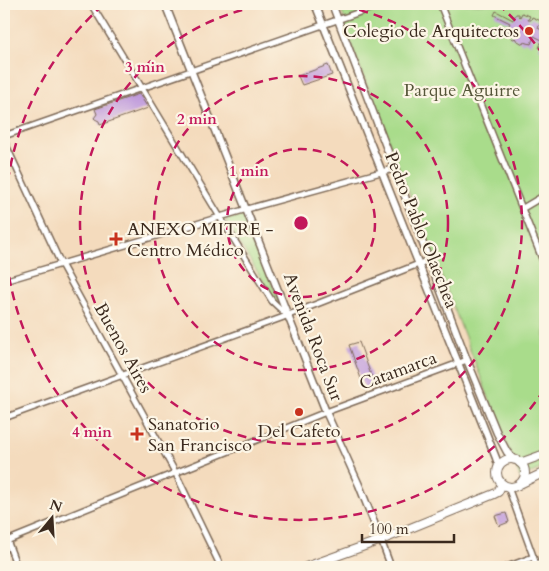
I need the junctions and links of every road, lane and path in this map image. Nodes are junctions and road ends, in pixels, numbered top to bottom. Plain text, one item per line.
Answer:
1 (92, 4) edge
2 (165, 4) edge
3 (315, 4) edge
4 (332, 4) edge
5 (383, 4) edge
6 (440, 4) edge
7 (338, 19) junction
8 (323, 25) junction
9 (192, 70) junction
10 (142, 87) junction
11 (4, 136) edge
12 (4, 141) edge
13 (395, 169) junction
14 (381, 172) junction
15 (545, 195) edge
16 (523, 208) junction
17 (247, 209) junction
18 (220, 217) junction
19 (429, 260) junction
20 (61, 264) junction
21 (418, 265) junction
22 (545, 266) edge
23 (4, 281) edge
24 (288, 315) junction
25 (467, 360) junction
26 (458, 364) junction
27 (122, 376) junction
28 (326, 412) junction
29 (4, 418) edge
30 (545, 454) edge
31 (517, 461) junction
32 (499, 467) junction
33 (175, 472) junction
34 (545, 472) edge
35 (520, 484) junction
36 (505, 485) junction
37 (4, 532) edge
38 (381, 540) junction
39 (5, 541) edge
40 (533, 557) junction
41 (18, 567) edge
42 (221, 567) edge
43 (310, 567) edge
44 (391, 567) edge
45 (507, 567) edge
46 (537, 567) edge

1 - 10 street
2 - 9 street, Avenida Roca Sur
3 - 8 street, Pedro Pablo Olaechea
4 - 7 street, Pedro Pablo Olaechea
5 - 7 street
6 - 16 street
7 - 8 street
7 - 13 street, Pedro Pablo Olaechea
8 - 9 street
8 - 14 street, Pedro Pablo Olaechea
9 - 10 street
9 - 17 street, Avenida Roca Sur
10 - 11 street
10 - 18 street
12 - 20 street, Buenos Aires
13 - 14 street
13 - 19 street, Pedro Pablo Olaechea
14 - 17 street
14 - 21 street, Pedro Pablo Olaechea
15 - 16 street
16 - 22 street
17 - 18 street
17 - 24 street, Avenida Roca Sur
18 - 20 street
18 - 24 street
19 - 21 street
19 - 25 street, Pedro Pablo Olaechea
20 - 23 street
20 - 27 street, Buenos Aires
21 - 24 street
21 - 26 street, Pedro Pablo Olaechea
24 - 27 street
24 - 28 street, Avenida Roca Sur
25 - 26 street, Catamarca
25 - 31 street, Pedro Pablo Olaechea
26 - 28 street, Catamarca
26 - 32 street, Pedro Pablo Olaechea
27 - 29 street
27 - 33 street, Buenos Aires
28 - 33 street, Catamarca
28 - 38 street, Avenida Roca Sur
30 - 31 highway
31 - 32 highway
31 - 35 highway
32 - 36 highway
33 - 39 street, Catamarca
33 - 42 street, Buenos Aires
34 - 35 highway
35 - 36 highway
36 - 38 highway
36 - 40 street
37 - 39 street
38 - 43 highway
38 - 44 street, Avenida Roca Sur
39 - 41 street
40 - 45 street
40 - 46 street

